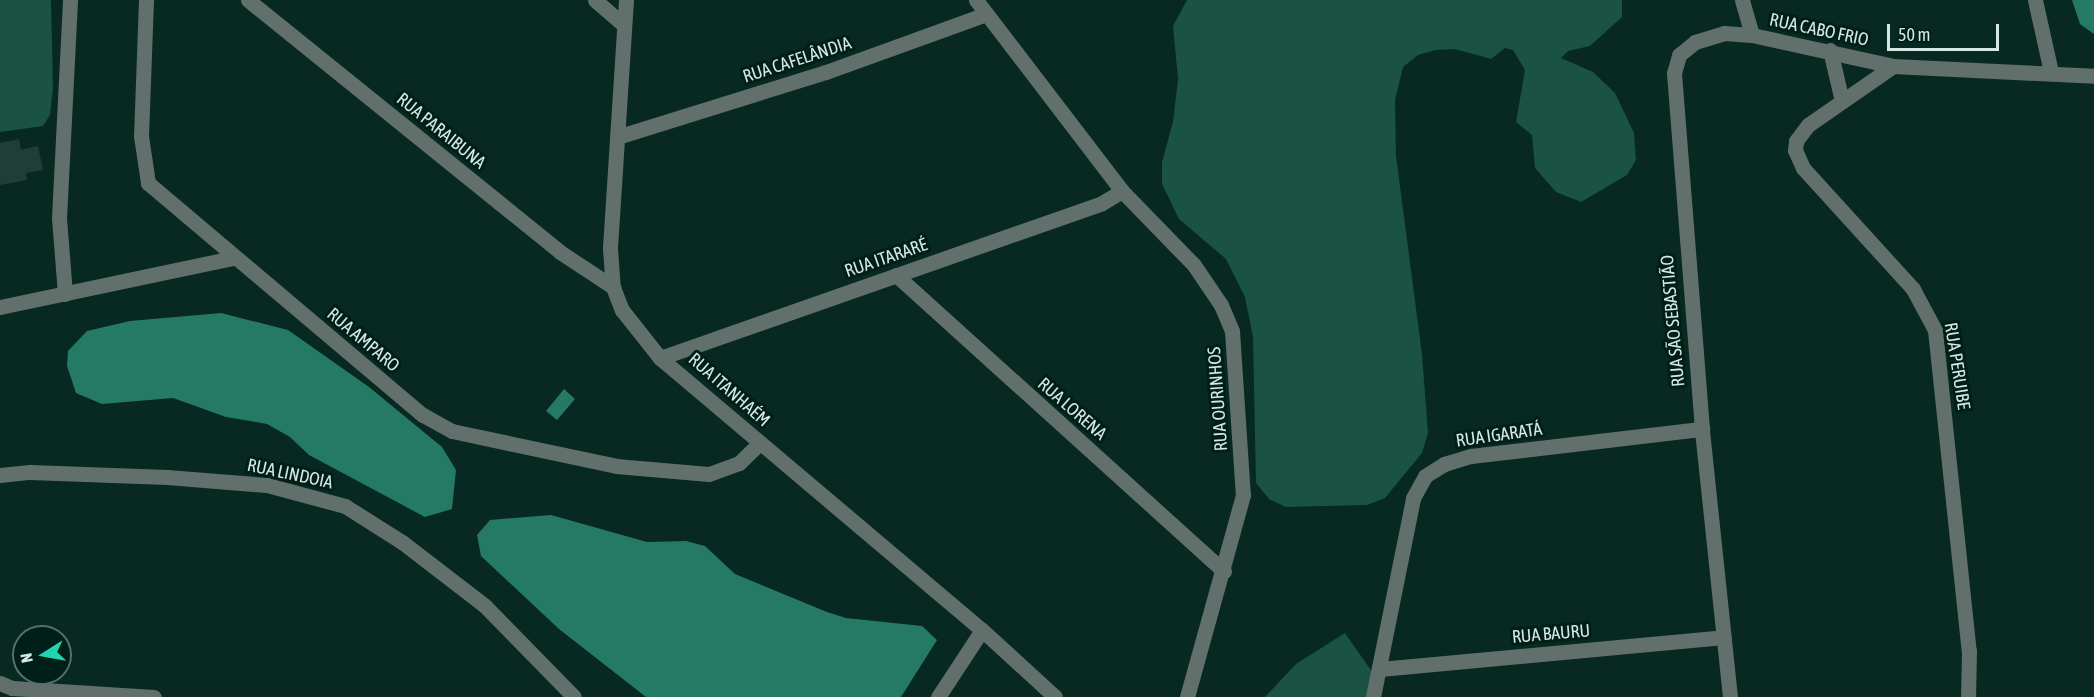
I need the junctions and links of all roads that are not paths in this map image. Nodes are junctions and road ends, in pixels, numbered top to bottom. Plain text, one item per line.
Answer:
1 (70, 0) edge
2 (146, 0) edge
3 (249, 0) edge
4 (595, 0) edge
5 (626, 0) edge
6 (976, 0) edge
7 (1742, 0) edge
8 (2035, 0) edge
9 (987, 14) junction
10 (624, 26) junction
11 (1752, 35) junction
12 (1830, 51) junction
13 (1893, 66) junction
14 (2051, 72) junction
15 (2094, 76) edge
16 (1842, 101) junction
17 (617, 137) junction
18 (1122, 191) junction
19 (233, 258) junction
20 (896, 274) junction
21 (613, 287) junction
22 (66, 294) junction
23 (0, 307) edge
24 (660, 357) junction
25 (1702, 429) junction
26 (760, 443) junction
27 (0, 475) edge
28 (1224, 571) junction
29 (982, 630) junction
30 (1724, 637) junction
31 (1380, 669) junction
32 (0, 683) edge
33 (154, 697) edge
34 (574, 697) edge
35 (938, 697) edge
36 (1055, 697) edge
37 (1187, 697) edge
38 (1373, 697) edge
39 (1730, 697) edge
40 (1968, 697) edge

1 - 22 street
2 - 19 street, RUA AMPARO
3 - 21 street, RUA PARAIBUNA
4 - 10 street
5 - 10 street, RUA ITANHAÉM
6 - 9 street, RUA OURINHOS
7 - 11 street
8 - 14 street
9 - 17 street, RUA CAFELÂNDIA
9 - 18 street, RUA OURINHOS
10 - 17 street, RUA ITANHAÉM
11 - 12 street, RUA CABO FRIO
11 - 25 street, RUA SÃO SEBASTIÃO
12 - 13 street, RUA CABO FRIO
12 - 16 street
13 - 14 street, RUA CABO FRIO
13 - 16 street, RUA PERUIBE
14 - 15 street, RUA CABO FRIO
16 - 40 street, RUA PERUIBE
17 - 21 street, RUA ITANHAÉM
18 - 20 street, RUA ITARARÉ
18 - 28 street, RUA OURINHOS
19 - 22 street
19 - 26 street, RUA AMPARO
20 - 24 street, RUA ITARARÉ
20 - 28 street, RUA LORENA
21 - 24 street, RUA ITANHAÉM
22 - 23 street
24 - 26 street, RUA ITANHAÉM
25 - 30 street, RUA SÃO SEBASTIÃO
25 - 31 street, RUA IGARATÁ
26 - 29 street, RUA ITANHAÉM
27 - 34 street, RUA LINDOIA
28 - 37 street, RUA OURINHOS
29 - 35 street
29 - 36 street, RUA ITANHAÉM
30 - 31 street, RUA BAURU
30 - 39 street, RUA SÃO SEBASTIÃO
31 - 38 street, RUA IGARATÁ
32 - 33 street

